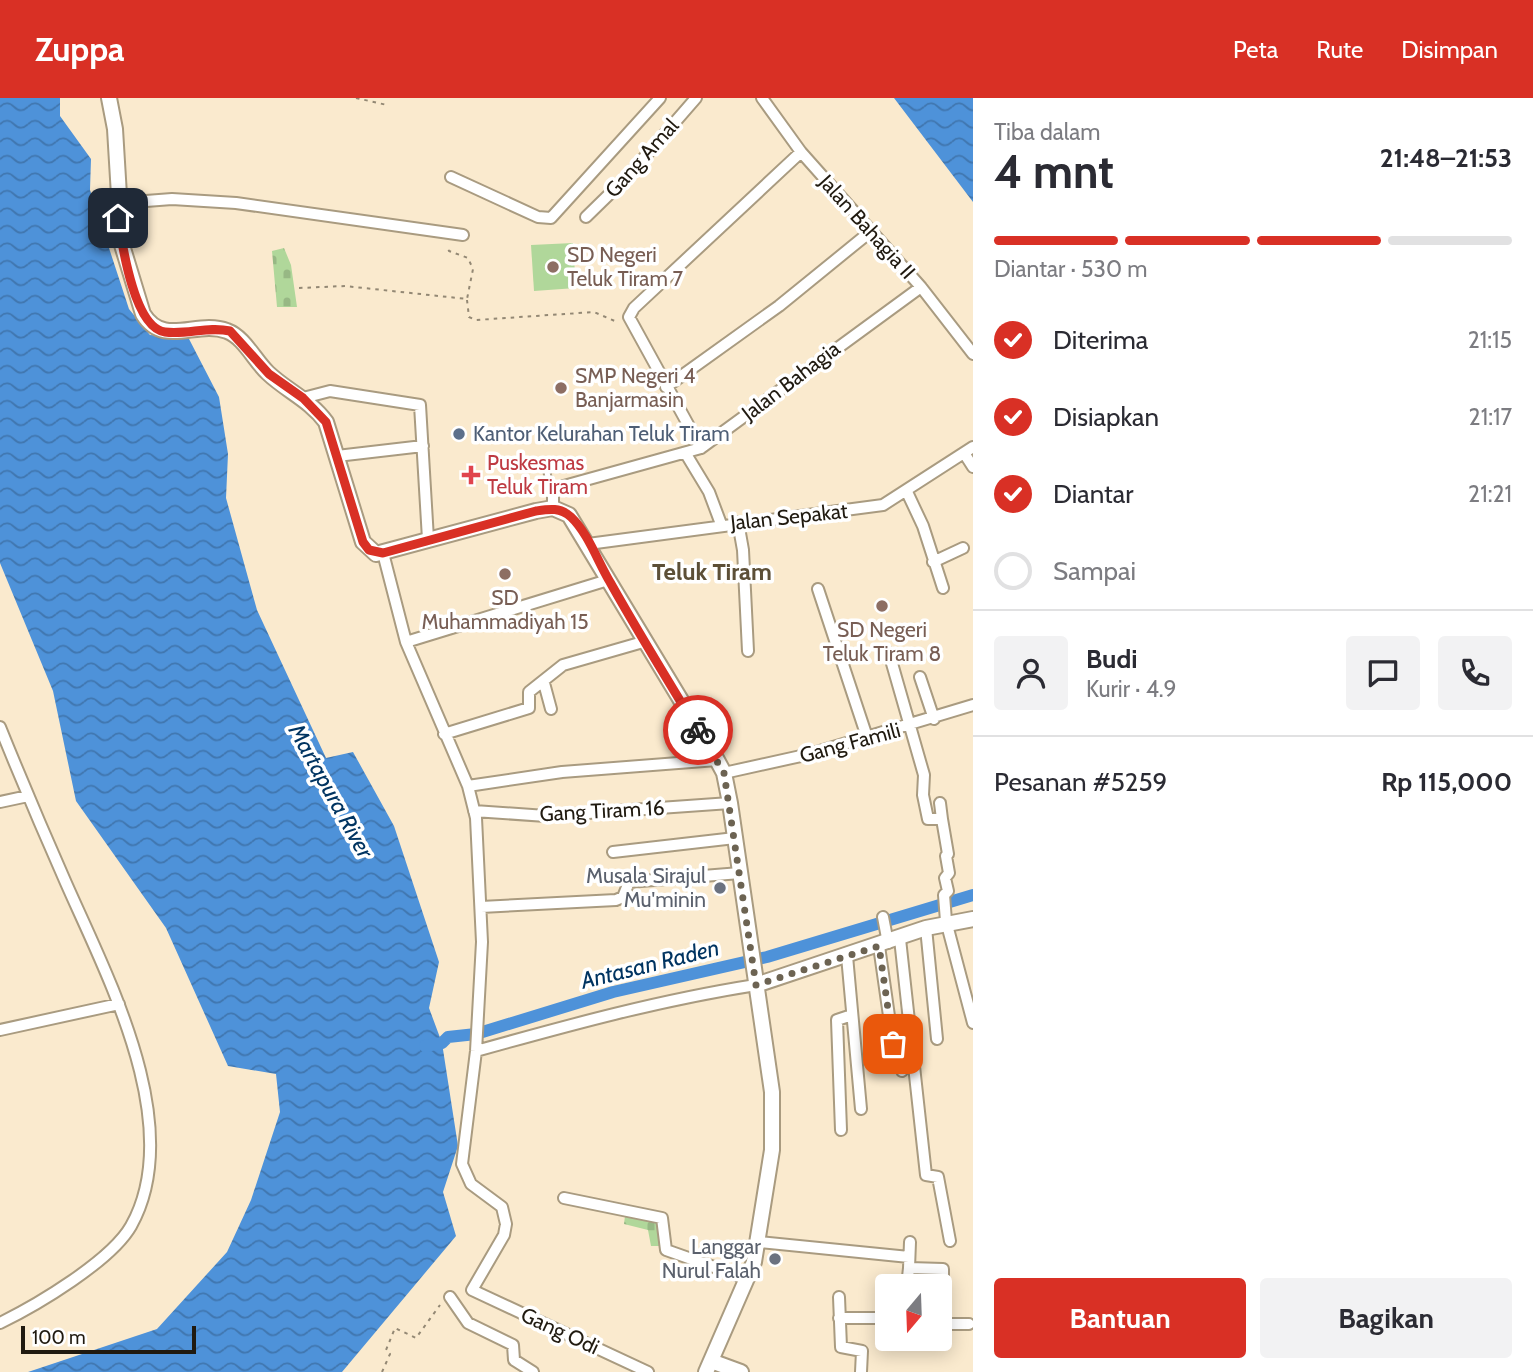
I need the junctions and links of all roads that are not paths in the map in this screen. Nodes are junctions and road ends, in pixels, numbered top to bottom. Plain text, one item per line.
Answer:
1 (109, 98) edge
2 (660, 98) edge
3 (696, 98) edge
4 (762, 98) edge
5 (801, 152) junction
6 (452, 177) dead end
7 (586, 217) dead end
8 (118, 218) junction
9 (870, 232) junction
10 (463, 235) dead end
11 (921, 287) junction
12 (973, 354) edge
13 (666, 387) junction
14 (303, 398) junction
15 (423, 446) junction
16 (701, 448) junction
17 (969, 450) edge
18 (686, 454) junction
19 (337, 456) junction
20 (545, 463) dead end
21 (973, 467) edge
22 (551, 491) junction
23 (907, 492) junction
24 (552, 508) junction
25 (738, 522) junction
26 (721, 524) junction
27 (428, 539) junction
28 (589, 544) junction
29 (963, 548) dead end
30 (383, 553) junction
31 (933, 562) junction
32 (608, 580) junction
33 (818, 589) dead end
34 (943, 589) dead end
35 (405, 642) junction
36 (643, 642) junction
37 (748, 651) dead end
38 (889, 653) dead end
39 (920, 677) dead end
40 (544, 683) junction
41 (973, 705) edge
42 (551, 709) dead end
43 (934, 719) junction
44 (911, 726) junction
45 (0, 727) edge
46 (444, 734) junction
47 (867, 737) junction
48 (721, 767) junction
49 (468, 786) junction
50 (28, 796) junction
51 (0, 802) edge
52 (730, 803) junction
53 (940, 803) dead end
54 (474, 811) junction
55 (942, 819) junction
56 (735, 838) junction
57 (613, 852) dead end
58 (740, 873) junction
59 (481, 907) junction
60 (883, 918) dead end
61 (973, 919) edge
62 (947, 923) junction
63 (926, 928) junction
64 (888, 941) junction
65 (847, 956) junction
66 (756, 985) junction
67 (119, 1004) junction
68 (852, 1015) junction
69 (973, 1023) edge
70 (0, 1030) edge
71 (937, 1039) dead end
72 (476, 1047) junction
73 (902, 1071) dead end
74 (861, 1109) dead end
75 (841, 1130) dead end
76 (564, 1198) dead end
77 (950, 1241) dead end
78 (759, 1242) junction
79 (910, 1242) dead end
80 (909, 1263) junction
81 (908, 1274) edge
82 (943, 1274) edge
83 (748, 1279) junction
84 (450, 1297) road end
85 (839, 1297) dead end
86 (839, 1318) junction
87 (875, 1318) edge
88 (0, 1323) edge
89 (952, 1323) edge
90 (969, 1324) dead end
91 (875, 1350) dead end
92 (862, 1351) junction
93 (708, 1367) edge
94 (533, 1372) edge
95 (648, 1372) edge
96 (741, 1372) edge
97 (861, 1372) edge

1 - 8 street
2 - 6 street
3 - 7 street, Gang Amal
4 - 5 street, Jalan Bahagia II
5 - 9 street, Jalan Bahagia II
5 - 13 street
8 - 10 street
8 - 14 street
9 - 11 street, Jalan Bahagia II
9 - 13 street
11 - 12 street, Jalan Bahagia II
11 - 16 street, Jalan Bahagia
13 - 16 street
14 - 15 street
14 - 19 street
15 - 19 street
15 - 27 street
16 - 18 street, Jalan Bahagia
17 - 21 street
17 - 23 street, Jalan Sepakat
18 - 22 street, Jalan Bahagia
18 - 26 street
19 - 30 street
20 - 22 lane
22 - 24 street
23 - 25 street, Jalan Sepakat
23 - 31 street
24 - 27 street
24 - 28 street
25 - 26 street, Jalan Sepakat
25 - 37 street
26 - 28 street, Jalan Sepakat
27 - 30 street
28 - 32 street
29 - 31 street
30 - 35 street
31 - 34 street
32 - 35 street
32 - 36 street
33 - 47 street
35 - 46 street
36 - 40 street
36 - 48 street
38 - 44 street
39 - 43 street
40 - 42 street
40 - 46 street
41 - 43 street, Gang Famili
43 - 44 street, Gang Famili
44 - 47 street, Gang Famili
44 - 55 street
45 - 50 street
46 - 49 street
47 - 48 street, Gang Famili
48 - 49 street, Gang Famili
48 - 52 street
49 - 54 street
50 - 51 street
50 - 67 street
52 - 54 street, Gang Tiram 16
52 - 56 street
53 - 55 street
54 - 59 street
55 - 62 street
56 - 57 street
56 - 58 street
58 - 59 street
58 - 66 street
59 - 72 street
60 - 64 street
61 - 62 street
62 - 63 street
62 - 69 street
63 - 64 street
63 - 71 street
64 - 65 street
64 - 73 street
64 - 77 street
65 - 66 street
65 - 68 street
66 - 72 street
66 - 78 street
67 - 70 street
67 - 88 street
68 - 74 street
68 - 75 street
72 - 95 street, Gang Odi
76 - 83 street
78 - 80 street
78 - 83 street
79 - 80 street
80 - 81 street
80 - 82 street
83 - 93 street
84 - 94 street
85 - 86 street
86 - 87 street
86 - 92 street
89 - 90 street
91 - 92 street
92 - 97 street
93 - 96 street

